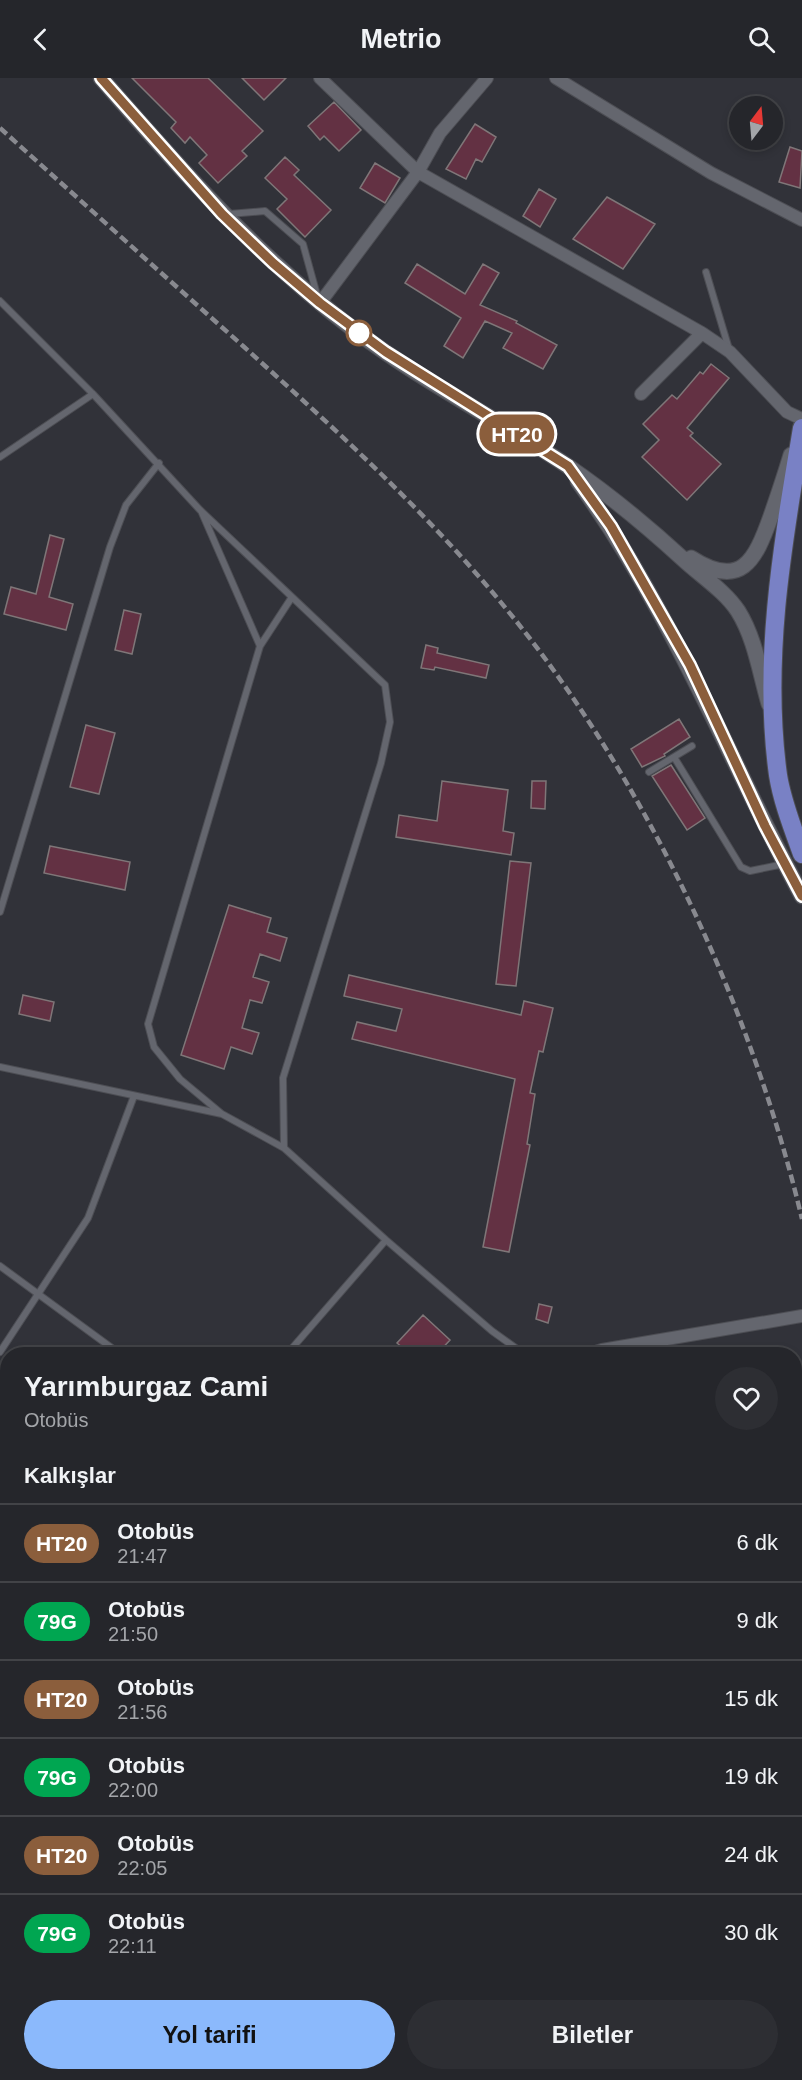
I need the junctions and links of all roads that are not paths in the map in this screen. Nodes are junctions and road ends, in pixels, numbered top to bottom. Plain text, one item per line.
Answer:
1 (101, 78) edge
2 (320, 78) edge
3 (487, 78) edge
4 (556, 78) edge
5 (418, 172) junction
6 (222, 214) junction
7 (802, 220) edge
8 (706, 272) dead end
9 (0, 301) edge
10 (320, 303) junction
11 (702, 333) junction
12 (730, 352) junction
13 (93, 394) junction
14 (641, 394) dead end
15 (802, 419) edge
16 (802, 424) edge
17 (802, 428) edge
18 (0, 457) edge
19 (159, 463) junction
20 (568, 466) junction
21 (200, 510) junction
22 (663, 541) junction
23 (292, 597) junction
24 (260, 646) junction
25 (774, 724) junction
26 (692, 746) dead end
27 (674, 757) junction
28 (649, 772) dead end
29 (779, 777) junction
30 (802, 824) edge
31 (802, 854) edge
32 (785, 864) junction
33 (802, 896) edge
34 (0, 912) edge
35 (0, 1067) edge
36 (134, 1096) junction
37 (222, 1114) junction
38 (284, 1148) junction
39 (386, 1240) junction
40 (0, 1266) edge
41 (39, 1293) junction
42 (802, 1316) edge
43 (3, 1347) edge
44 (111, 1347) edge
45 (293, 1347) edge
46 (516, 1347) edge
47 (620, 1347) edge

1 - 6 street
2 - 5 street
3 - 5 street
4 - 7 street
5 - 10 street
5 - 11 street
6 - 10 street
6 - 10 lane
8 - 12 lane
9 - 13 lane
10 - 20 street
11 - 12 street
11 - 14 street
12 - 15 street
13 - 18 lane
13 - 19 lane
16 - 22 street
17 - 25 main road
19 - 21 lane
19 - 34 lane
20 - 22 street
20 - 32 street
21 - 23 lane
21 - 24 lane
22 - 25 street
23 - 24 lane
23 - 38 lane
24 - 37 lane
25 - 29 main road
26 - 27 lane
27 - 28 lane
27 - 32 lane
29 - 30 main road
29 - 31 main road
32 - 33 street
35 - 36 lane
36 - 37 lane
36 - 41 lane
37 - 38 lane
38 - 39 lane
39 - 45 lane
39 - 46 lane
40 - 41 lane
41 - 43 lane
41 - 44 lane
42 - 47 street

